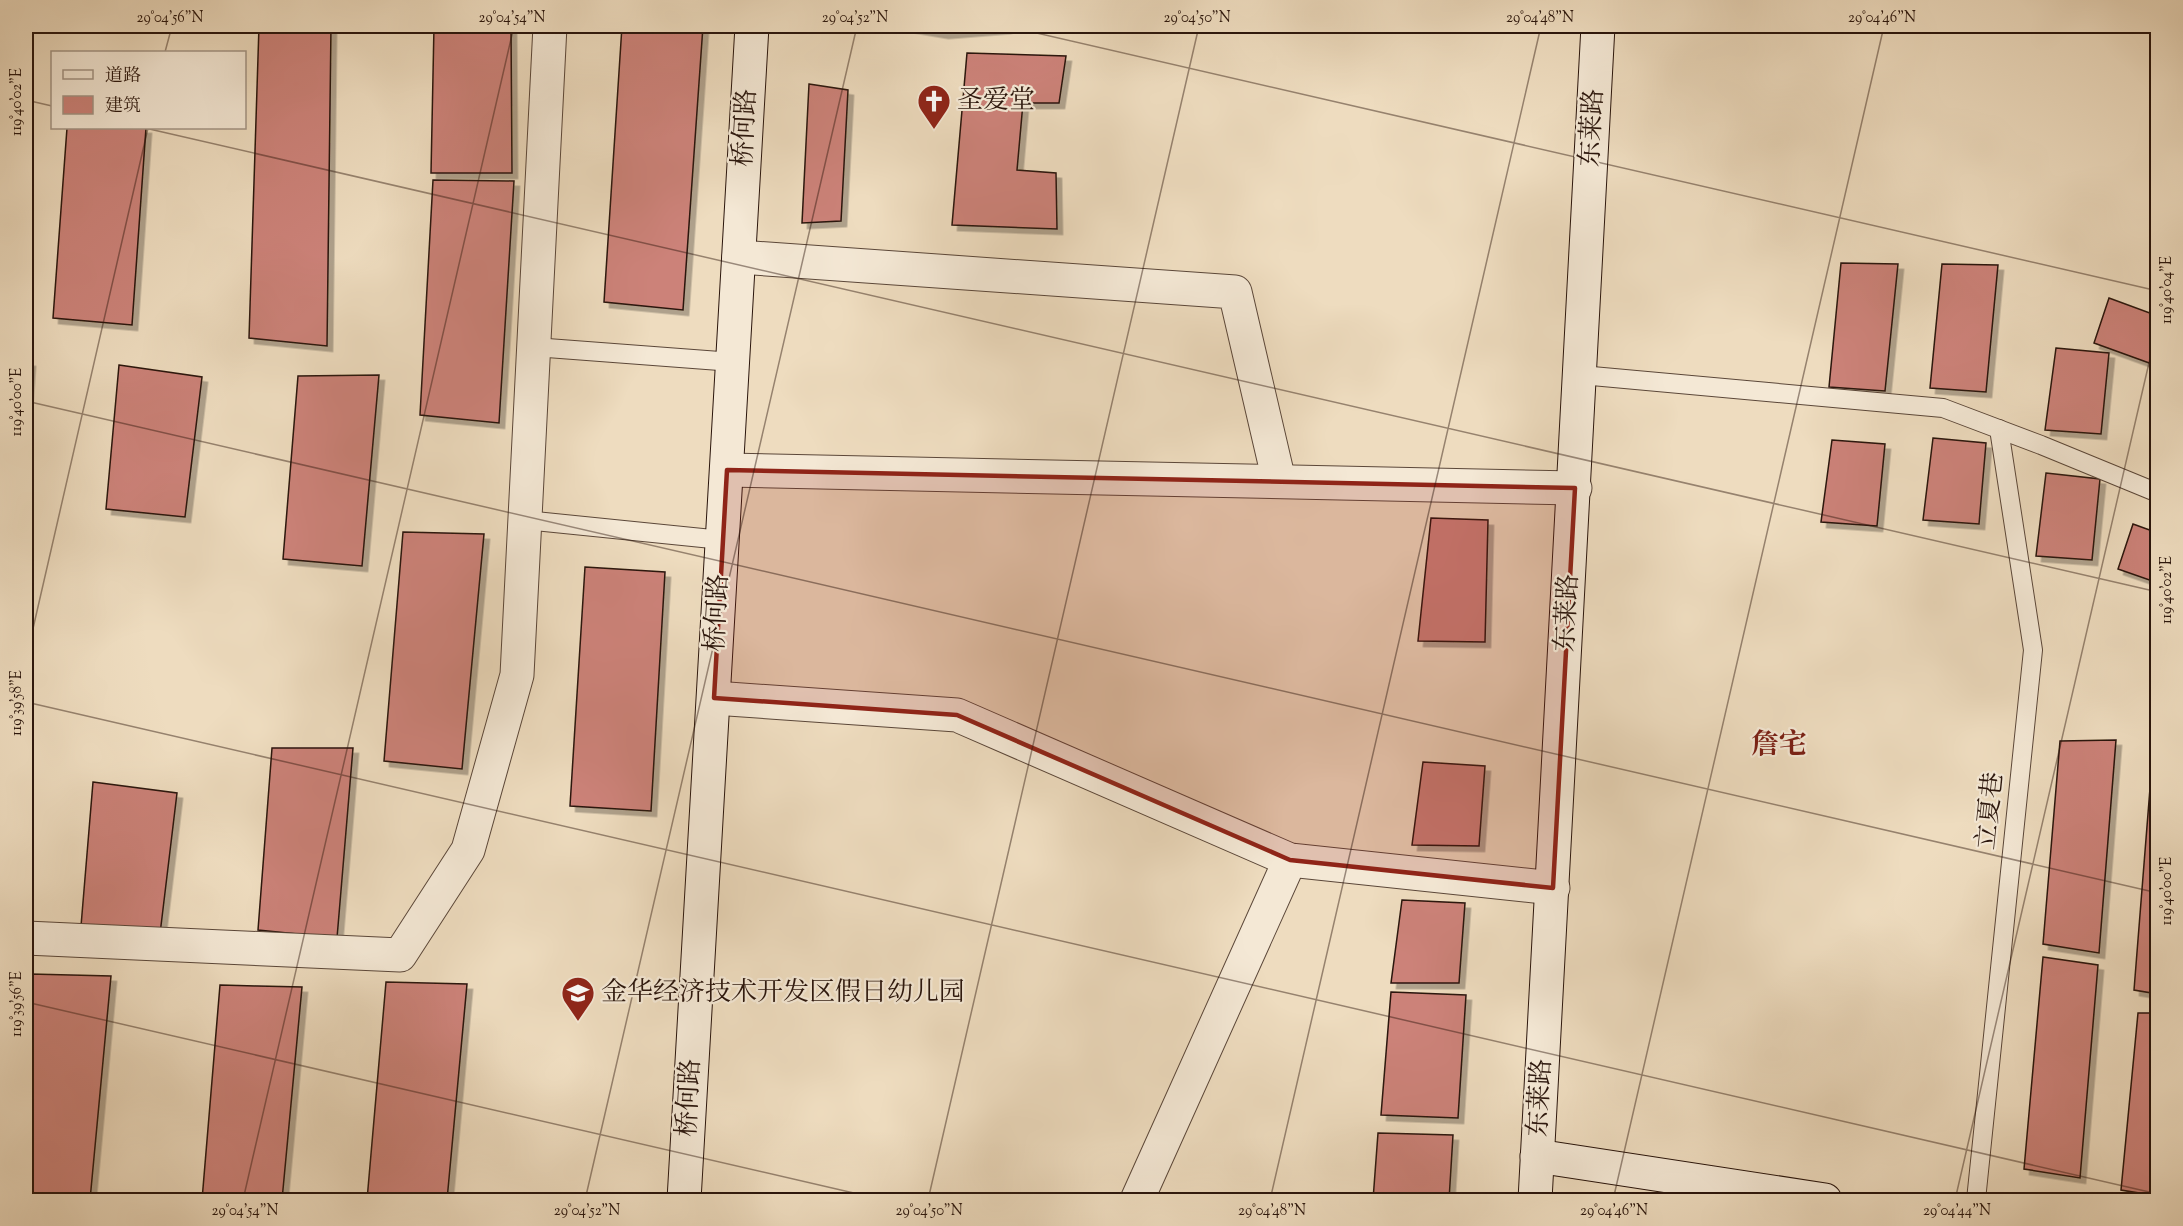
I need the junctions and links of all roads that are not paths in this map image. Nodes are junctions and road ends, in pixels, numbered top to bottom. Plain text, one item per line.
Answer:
1 (550, 26) edge
2 (752, 26) edge
3 (1598, 26) edge
4 (739, 257) junction
5 (534, 347) junction
6 (733, 362) junction
7 (1581, 375) junction
8 (1999, 429) junction
9 (727, 470) junction
10 (1279, 482) junction
11 (1575, 488) junction
12 (2157, 493) edge
13 (525, 520) junction
14 (723, 540) junction
15 (714, 698) junction
16 (1290, 860) junction
17 (1552, 888) junction
18 (26, 938) edge
19 (1538, 1156) junction
20 (684, 1200) edge
21 (1137, 1200) edge
22 (1535, 1200) edge
23 (1825, 1200) edge
24 (1976, 1200) edge

1 - 5 street
2 - 4 street, 桥何路
3 - 7 street, 东莱路
4 - 6 street, 桥何路
4 - 10 street
5 - 6 lane
5 - 13 street
6 - 9 street, 桥何路
7 - 8 lane
7 - 11 street, 东莱路
8 - 12 lane
8 - 24 lane, 立夏巷
9 - 10 street
9 - 14 street, 桥何路
10 - 11 street
11 - 17 street, 东莱路
13 - 14 lane
13 - 18 street
14 - 15 street, 桥何路
15 - 16 street
15 - 20 street, 桥何路
16 - 17 street
16 - 21 street
17 - 19 street, 东莱路
19 - 22 street, 东莱路
19 - 23 street

